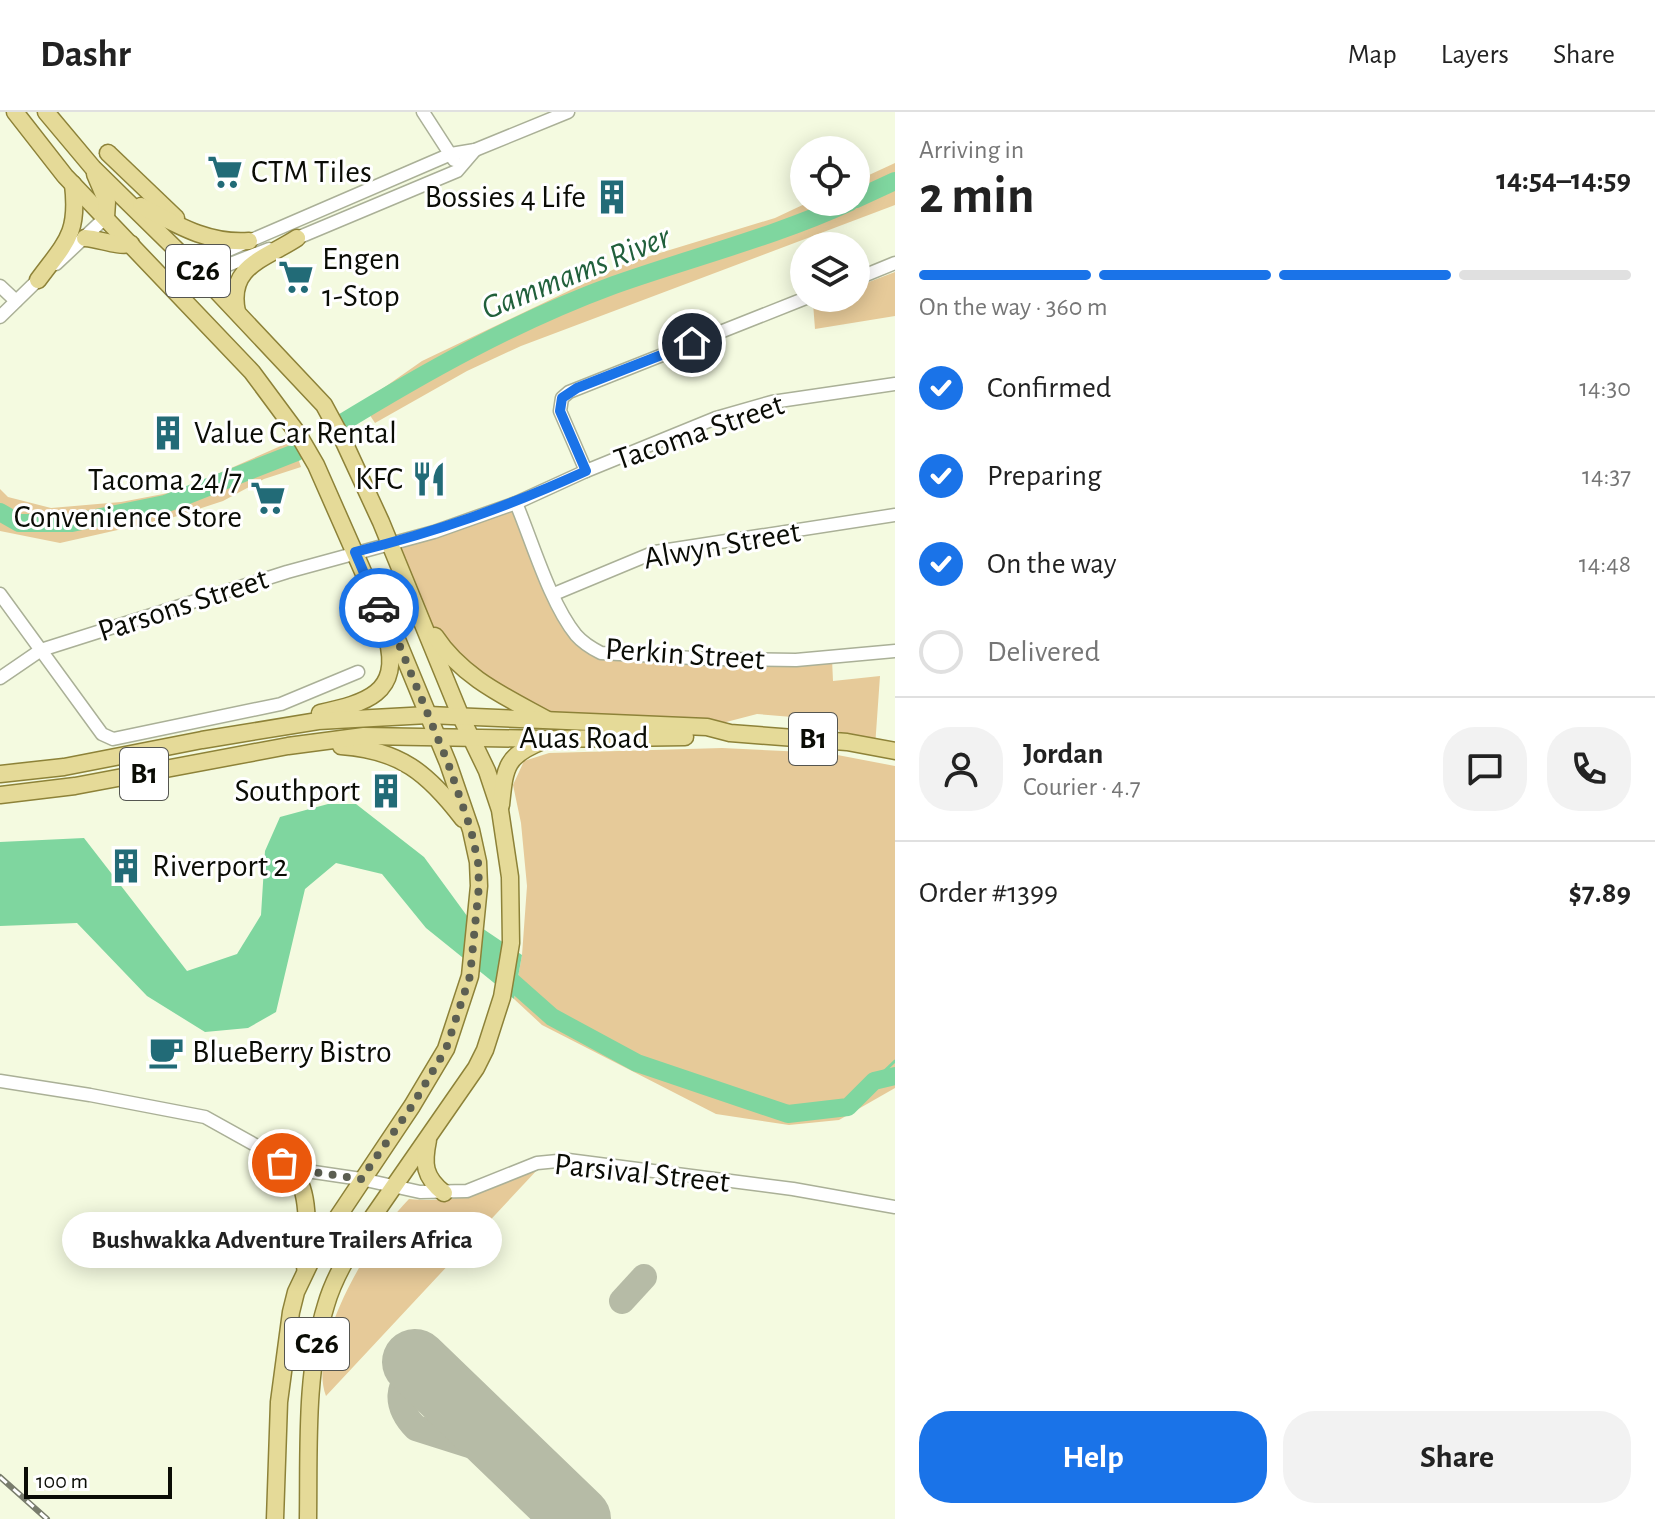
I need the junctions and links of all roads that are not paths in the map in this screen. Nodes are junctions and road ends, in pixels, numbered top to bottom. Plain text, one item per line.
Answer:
1 (15, 112) edge
2 (46, 112) edge
3 (423, 112) edge
4 (568, 112) edge
5 (475, 150) junction
6 (108, 153) dead end
7 (451, 154) junction
8 (93, 168) junction
9 (457, 171) junction
10 (73, 184) junction
11 (126, 198) junction
12 (106, 217) junction
13 (190, 231) junction
14 (85, 238) junction
15 (297, 238) junction
16 (249, 241) junction
17 (131, 244) junction
18 (895, 263) edge
19 (870, 273) edge
20 (200, 274) junction
21 (38, 280) junction
22 (0, 286) edge
23 (178, 294) junction
24 (16, 301) junction
25 (790, 304) edge
26 (237, 312) junction
27 (0, 317) edge
28 (895, 384) edge
29 (586, 471) junction
30 (516, 503) junction
31 (895, 515) edge
32 (372, 548) junction
33 (0, 594) edge
34 (554, 594) junction
35 (379, 608) junction
36 (418, 611) junction
37 (41, 650) junction
38 (895, 651) edge
39 (358, 672) dead end
40 (0, 678) edge
41 (428, 715) junction
42 (461, 717) junction
43 (554, 723) junction
44 (730, 733) junction
45 (437, 736) junction
46 (470, 737) junction
47 (548, 739) junction
48 (202, 740) junction
49 (288, 746) junction
50 (895, 751) edge
51 (0, 774) edge
52 (0, 795) edge
53 (500, 810) junction
54 (471, 830) junction
55 (0, 1081) edge
56 (429, 1134) junction
57 (274, 1157) junction
58 (361, 1179) junction
59 (393, 1187) junction
60 (444, 1193) junction
61 (895, 1207) edge
62 (304, 1273) junction
63 (275, 1519) edge
64 (308, 1519) edge

1 - 10 main road, C26
2 - 8 main road, C26
3 - 7 street
4 - 5 street
5 - 7 street
5 - 9 street
6 - 13 main road
7 - 9 street
7 - 16 street
8 - 11 main road, C26
8 - 12 main road
9 - 15 street
10 - 12 main road, C26
10 - 21 main road
11 - 13 main road
11 - 20 main road, C26
12 - 14 street
12 - 17 main road, C26
13 - 16 main road
14 - 17 main road
14 - 21 street
15 - 20 street
15 - 26 main road
16 - 20 street
17 - 23 main road, C26
18 - 19 street
20 - 23 street
20 - 26 main road, C26
21 - 24 street
22 - 24 street
23 - 32 main road, C26
24 - 27 street
25 - 29 street
26 - 32 main road, C26
28 - 29 street, Tacoma Street
29 - 30 street, Tacoma Street
30 - 32 street, Tacoma Street
30 - 34 street, Perkin Street
31 - 34 street, Alwyn Street
32 - 35 main road, C26
32 - 36 main road, C26
32 - 37 street, Parsons Street
33 - 37 street
34 - 38 street, Perkin Street
35 - 41 main road, C26
35 - 48 main road
36 - 42 main road, C26
36 - 43 main road
37 - 39 street
37 - 40 street, Parsons Street
41 - 42 main road, B1
41 - 45 main road, C26
41 - 48 main road, B1
42 - 43 main road, Auas Road / B1
42 - 46 main road, C26
43 - 44 main road, Auas Road / B1
44 - 47 main road, Auas Road / B1
44 - 50 main road, Auas Road / B1
45 - 46 main road, Auas Road
45 - 49 main road, B1
45 - 54 main road, C26
46 - 47 main road, Auas Road / B1
46 - 53 main road, C26
47 - 53 main road
48 - 51 main road, B1
49 - 52 main road, B1
49 - 54 main road
53 - 56 main road, C26
54 - 58 main road, C26
55 - 57 street, Parsival Street
56 - 59 main road, C26
56 - 60 main road
57 - 58 street, Parsival Street
57 - 62 main road
58 - 59 street, Parsival Street
58 - 62 main road, C26
59 - 60 street, Parsival Street
59 - 64 main road, C26
60 - 61 street, Parsival Street
62 - 63 main road, C26

